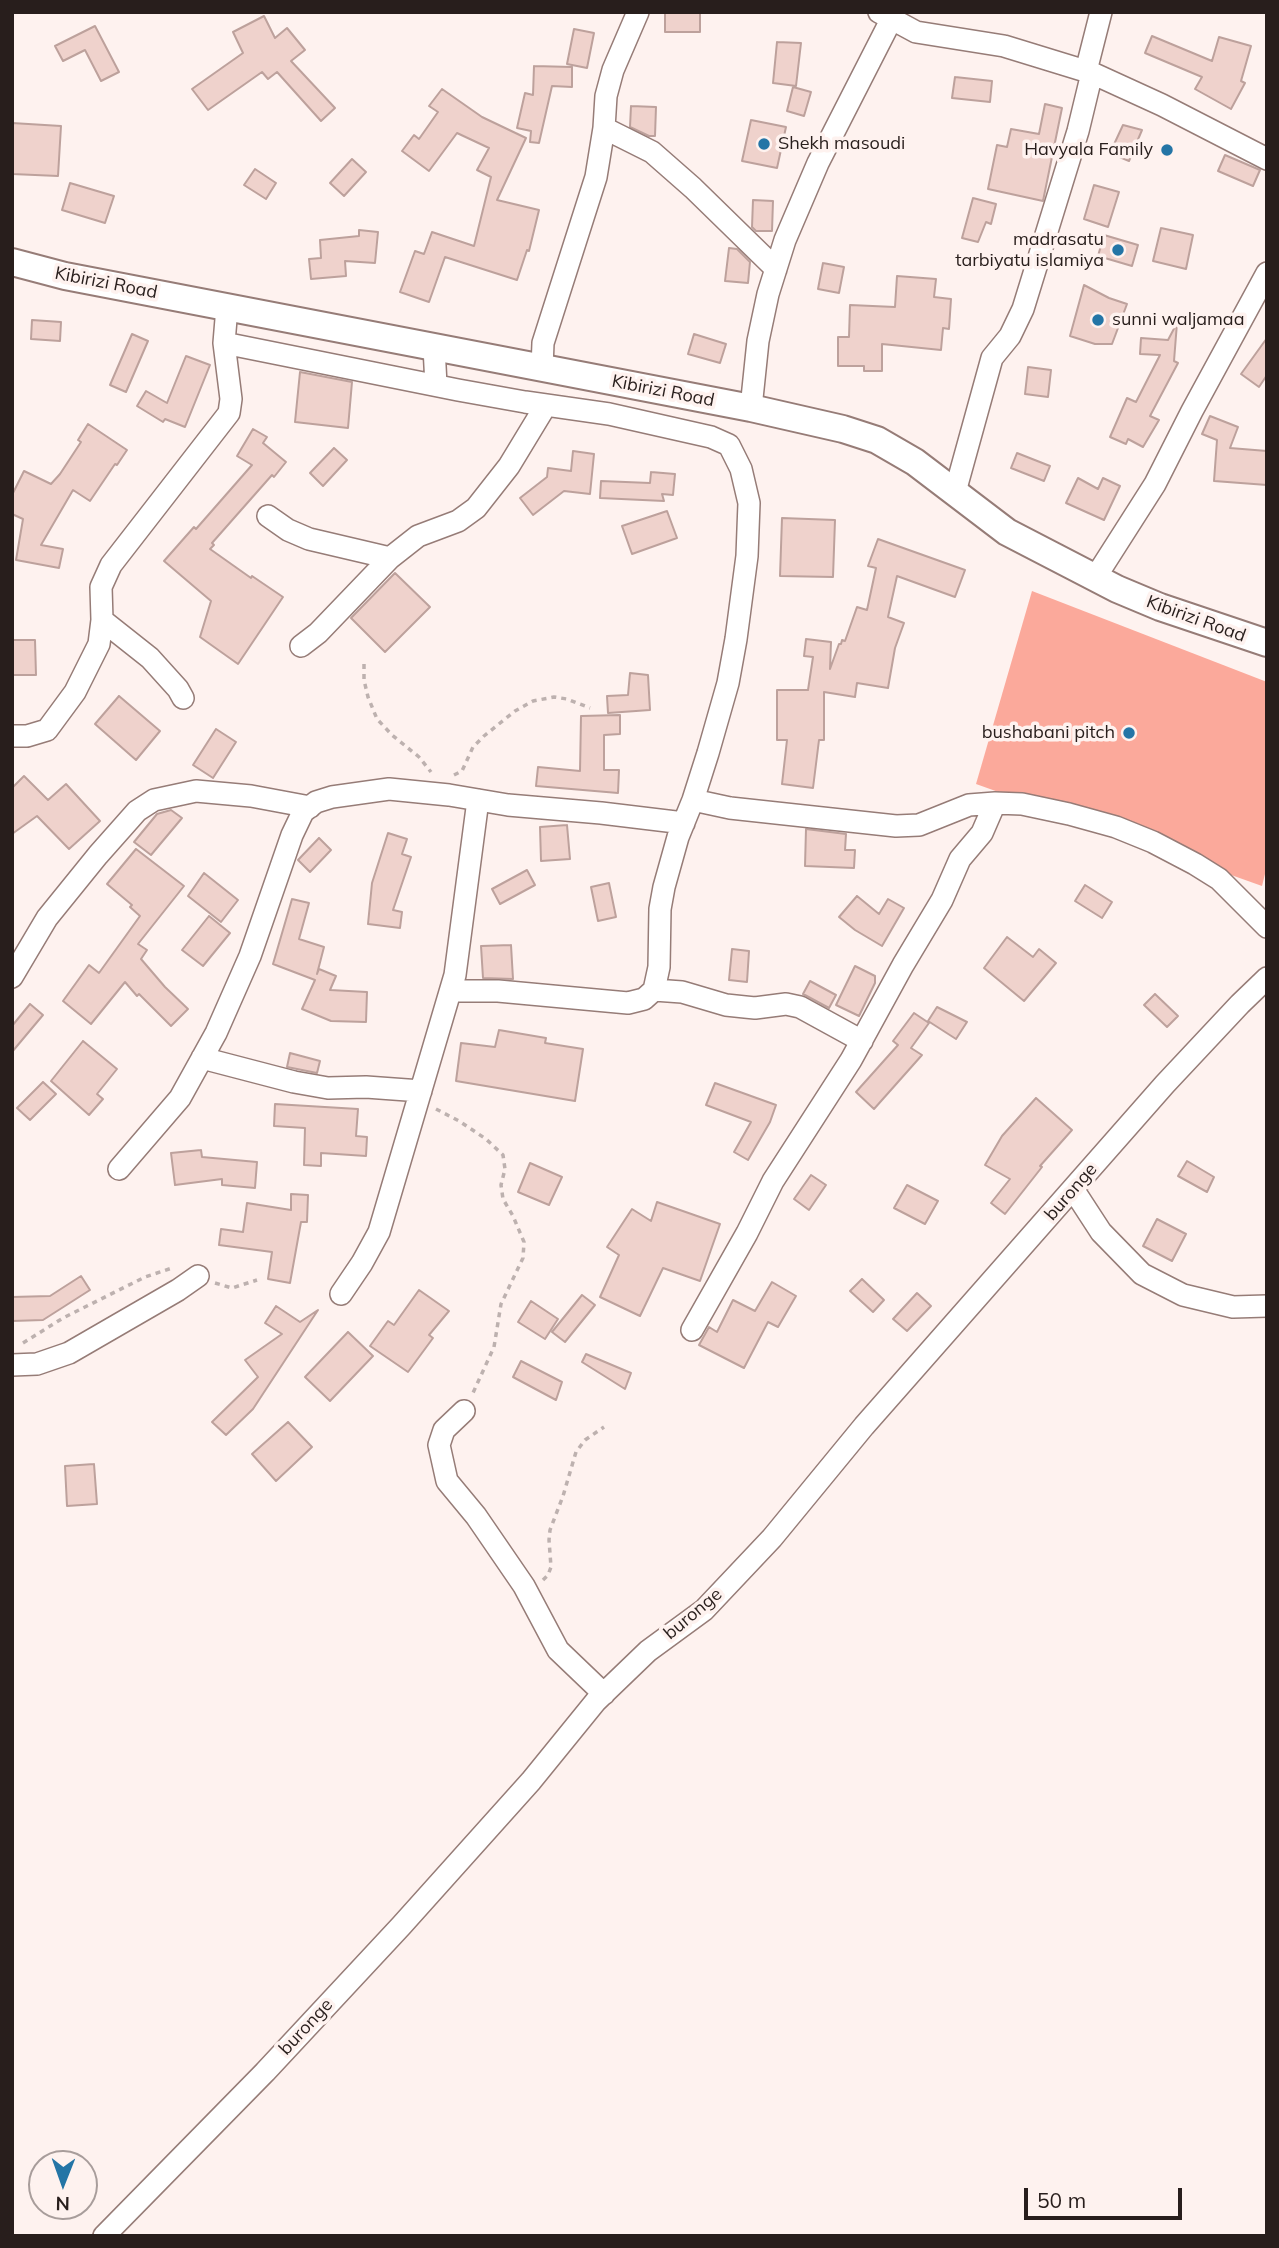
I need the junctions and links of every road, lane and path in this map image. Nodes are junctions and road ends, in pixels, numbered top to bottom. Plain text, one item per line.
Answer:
1 (638, 12) edge
2 (1101, 12) edge
3 (885, 16) edge
4 (1089, 72) junction
5 (604, 128) junction
6 (1267, 159) edge
7 (12, 262) edge
8 (776, 269) junction
9 (1267, 274) edge
10 (227, 307) junction
11 (224, 343) junction
12 (434, 347) junction
13 (542, 368) junction
14 (436, 385) junction
15 (545, 405) junction
16 (751, 408) junction
17 (955, 492) junction
18 (268, 516) dead end
19 (390, 558) junction
20 (1095, 578) junction
21 (102, 620) junction
22 (1267, 643) edge
23 (301, 646) dead end
24 (364, 664) dead end
25 (183, 698) dead end
26 (590, 708) dead end
27 (12, 736) edge
28 (445, 789) junction
29 (478, 800) junction
30 (694, 800) junction
31 (995, 803) junction
32 (310, 807) junction
33 (684, 823) junction
34 (1267, 927) edge
35 (12, 977) edge
36 (1267, 978) edge
37 (654, 990) junction
38 (450, 991) junction
39 (862, 1041) junction
40 (202, 1058) junction
41 (420, 1095) junction
42 (120, 1169) dead end
43 (1073, 1189) junction
44 (198, 1276) dead end
45 (341, 1294) dead end
46 (1267, 1306) edge
47 (692, 1331) dead end
48 (12, 1365) edge
49 (464, 1411) joint
50 (604, 1427) dead end
51 (527, 1592) junction
52 (604, 1693) junction
53 (104, 2236) edge

1 - 5 street
2 - 4 street
3 - 4 street
3 - 8 street
4 - 6 street
4 - 17 street
5 - 8 street
5 - 13 street
7 - 10 street, Kibirizi Road
8 - 16 street
9 - 20 street
10 - 11 street
10 - 12 street, Kibirizi Road
11 - 14 street
11 - 21 street
12 - 13 street, Kibirizi Road
12 - 14 street
13 - 16 street, Kibirizi Road
14 - 15 street
15 - 19 street
15 - 30 street
16 - 17 street, Kibirizi Road
17 - 20 street, Kibirizi Road
18 - 19 street
19 - 23 street
20 - 22 street, Kibirizi Road
21 - 25 street
21 - 27 street
24 - 28 path
26 - 28 path
28 - 29 street
28 - 32 street
29 - 33 street
29 - 38 street
30 - 31 street
30 - 33 street
31 - 34 street
31 - 39 street
32 - 35 street
32 - 40 street
33 - 37 street
36 - 43 street, buronge
37 - 38 street
37 - 39 street
38 - 41 street
39 - 47 street
40 - 41 street
40 - 42 street
41 - 45 street
41 - 49 path
43 - 46 street
43 - 52 street, buronge
44 - 48 street
49 - 51 street
50 - 51 path
51 - 52 street
52 - 53 street, buronge

